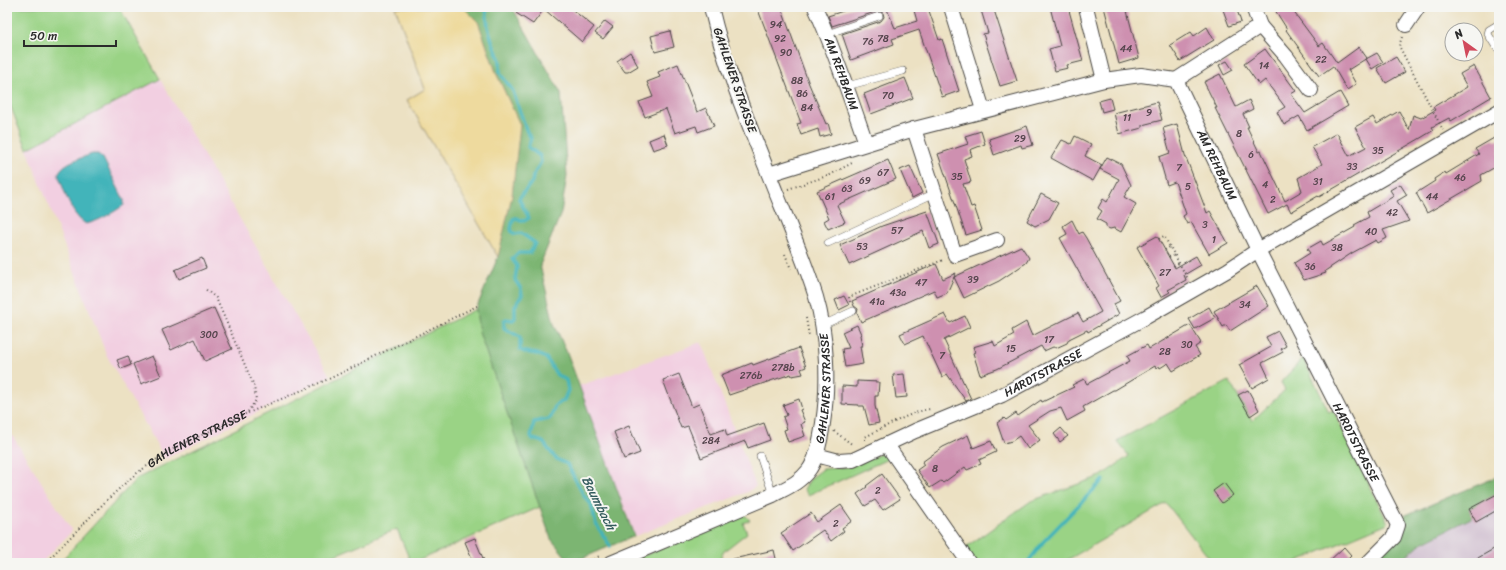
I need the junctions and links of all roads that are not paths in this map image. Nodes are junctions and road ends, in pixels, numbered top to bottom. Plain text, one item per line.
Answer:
1 (711, 7) edge
2 (814, 7) edge
3 (951, 7) edge
4 (1086, 7) edge
5 (1253, 7) edge
6 (1418, 7) edge
7 (879, 16) dead end
8 (1499, 24) edge
9 (1406, 25) road end
10 (1260, 26) junction
11 (827, 34) junction
12 (1496, 48) dead end
13 (903, 71) dead end
14 (1104, 80) junction
15 (1176, 80) junction
16 (847, 86) junction
17 (1311, 90) dead end
18 (983, 110) junction
19 (1499, 111) edge
20 (914, 128) junction
21 (866, 143) junction
22 (769, 174) junction
23 (935, 193) junction
24 (997, 240) dead end
25 (828, 243) dead end
26 (1258, 250) junction
27 (853, 311) road end
28 (821, 326) junction
29 (887, 445) junction
30 (816, 455) junction
31 (760, 456) dead end
32 (773, 495) junction
33 (607, 559) edge
34 (969, 563) edge
35 (1368, 563) edge

1 - 22 street, GAHLENER STRASSE
2 - 11 street, AM REHBAUM
3 - 18 street
4 - 14 street
5 - 10 street
6 - 9 street
7 - 11 lane
8 - 12 lane
10 - 15 street
10 - 17 street
11 - 16 street, AM REHBAUM
13 - 16 lane
14 - 15 street
14 - 18 street
15 - 26 street, AM REHBAUM
16 - 21 street, AM REHBAUM
18 - 20 street
19 - 26 street, HARDTSTRASSE
20 - 21 street
20 - 23 street
21 - 22 street
22 - 28 street, GAHLENER STRASSE
23 - 24 street
23 - 25 lane
26 - 29 street, HARDTSTRASSE
26 - 35 street, HARDTSTRASSE
27 - 28 lane
28 - 30 street, GAHLENER STRASSE
29 - 30 street, HARDTSTRASSE
29 - 34 street
30 - 32 street, GAHLENER STRASSE
31 - 32 lane
32 - 33 street, GAHLENER STRASSE

